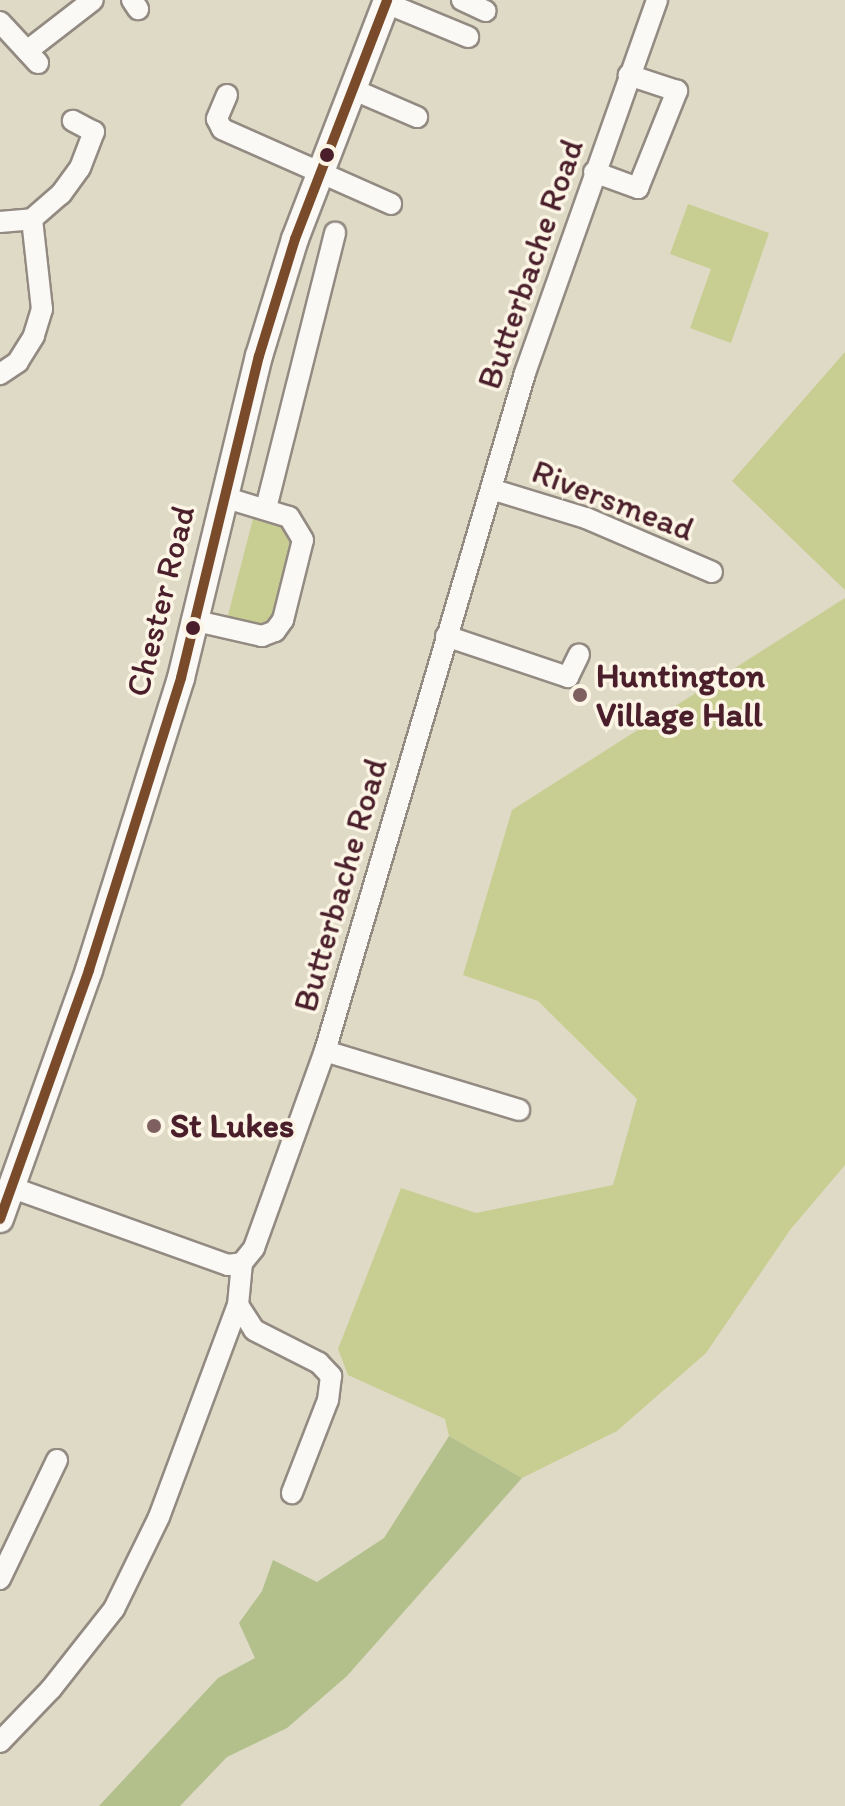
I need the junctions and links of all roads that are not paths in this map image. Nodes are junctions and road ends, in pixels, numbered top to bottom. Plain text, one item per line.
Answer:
1 (93, 0) edge
2 (462, 0) edge
3 (657, 0) edge
4 (386, 1) edge
5 (486, 11) dead end
6 (0, 22) edge
7 (468, 37) dead end
8 (629, 75) junction
9 (352, 89) junction
10 (227, 95) dead end
11 (417, 117) dead end
12 (73, 121) dead end
13 (319, 170) junction
14 (594, 172) junction
15 (391, 204) dead end
16 (32, 219) junction
17 (0, 222) edge
18 (335, 233) dead end
19 (0, 374) edge
20 (491, 489) junction
21 (223, 497) junction
22 (266, 508) junction
23 (712, 572) dead end
24 (192, 620) junction
25 (446, 636) junction
26 (579, 654) dead end
27 (325, 1051) junction
28 (519, 1110) dead end
29 (13, 1188) junction
30 (0, 1219) edge
31 (242, 1263) junction
32 (238, 1305) junction
33 (57, 1460) dead end
34 (292, 1493) dead end
35 (0, 1579) edge
36 (0, 1742) edge

1 - 6 street
2 - 5 street
3 - 8 street, Butterbache Road
4 - 7 street
4 - 9 main road, Chester Road
8 - 14 street, Butterbache Road
8 - 14 street
9 - 11 street
9 - 13 main road, Chester Road
10 - 13 street
12 - 16 street
13 - 15 street
13 - 21 main road, Chester Road
14 - 20 street, Butterbache Road
16 - 17 street
16 - 19 street
18 - 22 street
20 - 23 street, Riversmead
20 - 25 street, Butterbache Road
21 - 22 street
21 - 24 main road, Chester Road
22 - 24 street
24 - 29 main road, Chester Road
25 - 26 street
25 - 27 street, Butterbache Road
27 - 28 street
27 - 31 street, Butterbache Road
29 - 30 main road, Chester Road
29 - 31 street
31 - 32 street, Butterbache Road
32 - 34 street
32 - 36 street, Butterbache Road
33 - 35 street

